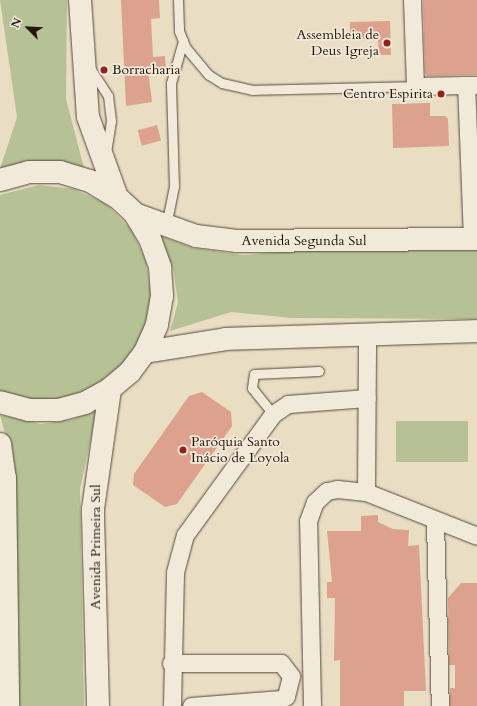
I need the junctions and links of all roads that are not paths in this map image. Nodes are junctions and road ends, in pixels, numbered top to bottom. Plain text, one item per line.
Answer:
1 (80, 0) edge
2 (178, 0) edge
3 (412, 0) edge
4 (183, 41) junction
5 (472, 85) edge
6 (415, 86) junction
7 (0, 180) edge
8 (117, 197) junction
9 (135, 214) junction
10 (166, 226) junction
11 (474, 239) edge
12 (477, 331) edge
13 (367, 334) junction
14 (145, 352) junction
15 (319, 371) dead end
16 (110, 389) junction
17 (366, 398) junction
18 (0, 402) edge
19 (273, 414) junction
20 (0, 444) edge
21 (366, 492) junction
22 (435, 521) junction
23 (477, 536) edge
24 (172, 663) junction
25 (8, 706) edge
26 (98, 706) edge
27 (172, 706) edge
28 (191, 706) edge
29 (312, 706) edge
30 (440, 706) edge

1 - 8 main road
2 - 4 lane
3 - 6 street
4 - 6 lane
4 - 10 lane
5 - 6 street
5 - 11 street
7 - 8 main road
8 - 9 main road
9 - 10 main road, Avenida Segunda Sul
9 - 14 main road
10 - 11 main road, Avenida Segunda Sul
12 - 13 main road
13 - 14 main road
13 - 17 street
14 - 16 main road
15 - 19 lane
16 - 18 main road
16 - 26 main road, Avenida Primeira Sul
17 - 19 street
17 - 21 street
19 - 24 street
20 - 25 main road
21 - 22 street
21 - 29 street
22 - 23 street
22 - 30 street
24 - 27 street
24 - 28 street

